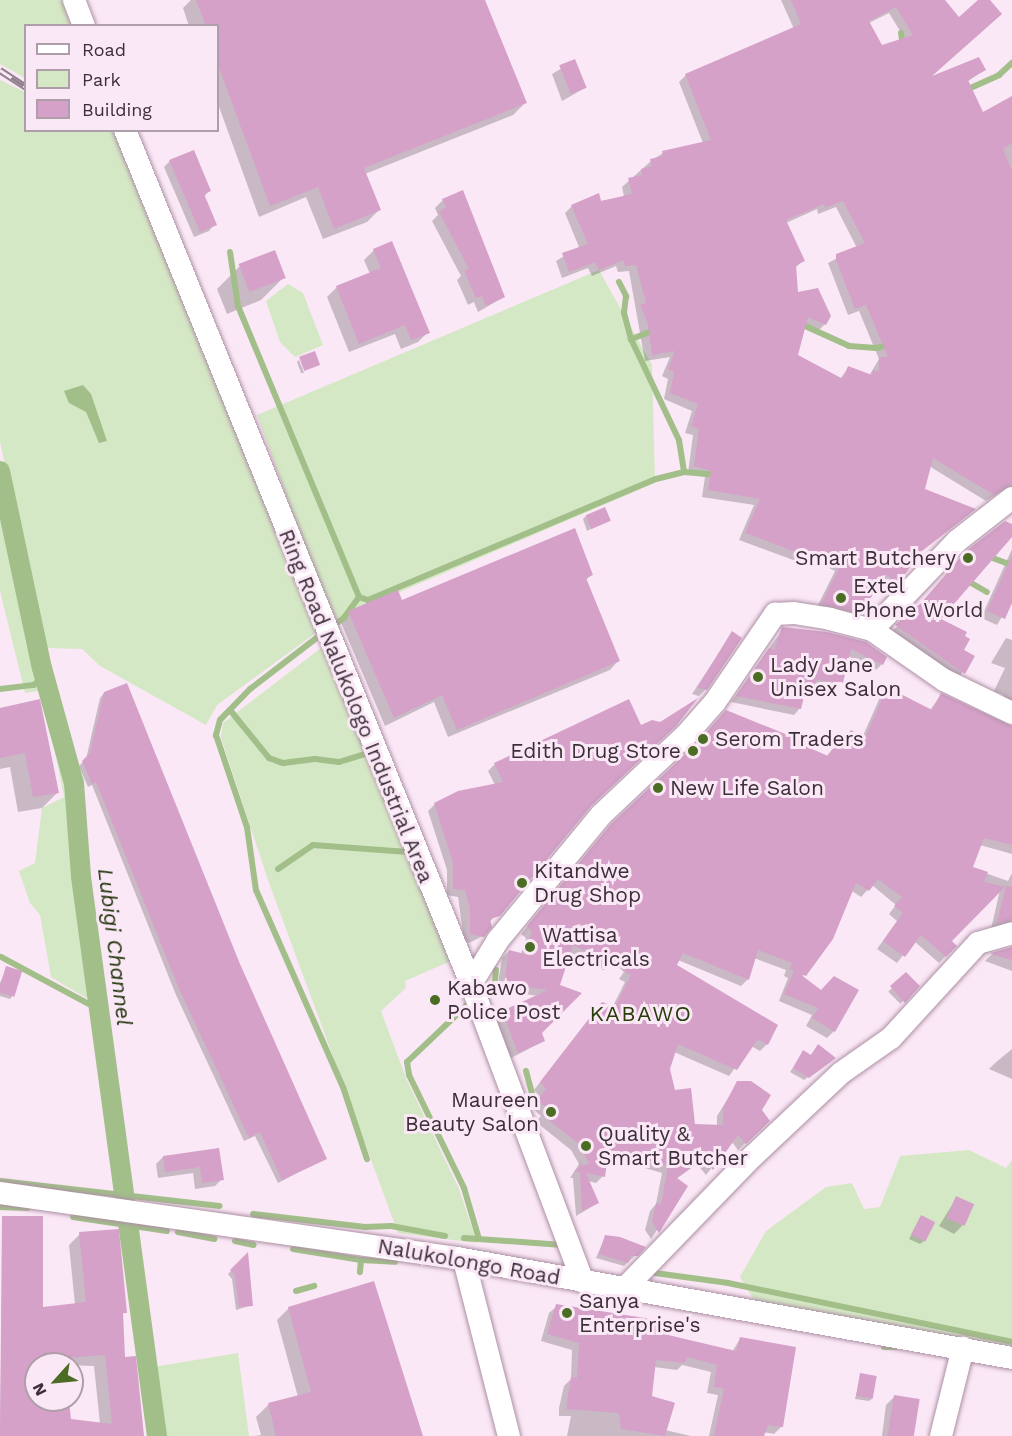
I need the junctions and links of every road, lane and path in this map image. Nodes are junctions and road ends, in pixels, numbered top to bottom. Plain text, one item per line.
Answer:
1 (74, 0) edge
2 (83, 24) edge
3 (126, 132) edge
4 (1011, 500) edge
5 (872, 630) junction
6 (1012, 713) edge
7 (1012, 933) edge
8 (471, 984) junction
9 (0, 1193) edge
10 (464, 1260) junction
11 (583, 1282) junction
12 (624, 1289) junction
13 (963, 1348) junction
14 (1012, 1358) edge
15 (509, 1436) edge
16 (941, 1436) edge

1 - 2 street
3 - 8 street, Ring Road Nalukologo Industrial Area
4 - 5 street
5 - 6 street
5 - 8 street
7 - 12 street
8 - 11 street, Ring Road Nalukologo Industrial Area
9 - 10 street, Nalukolongo Road
10 - 11 street, Nalukolongo Road
10 - 15 street
11 - 12 street, Nalukolongo Road
12 - 13 street, Nalukolongo Road
13 - 14 street, Nalukolongo Road
13 - 16 street

